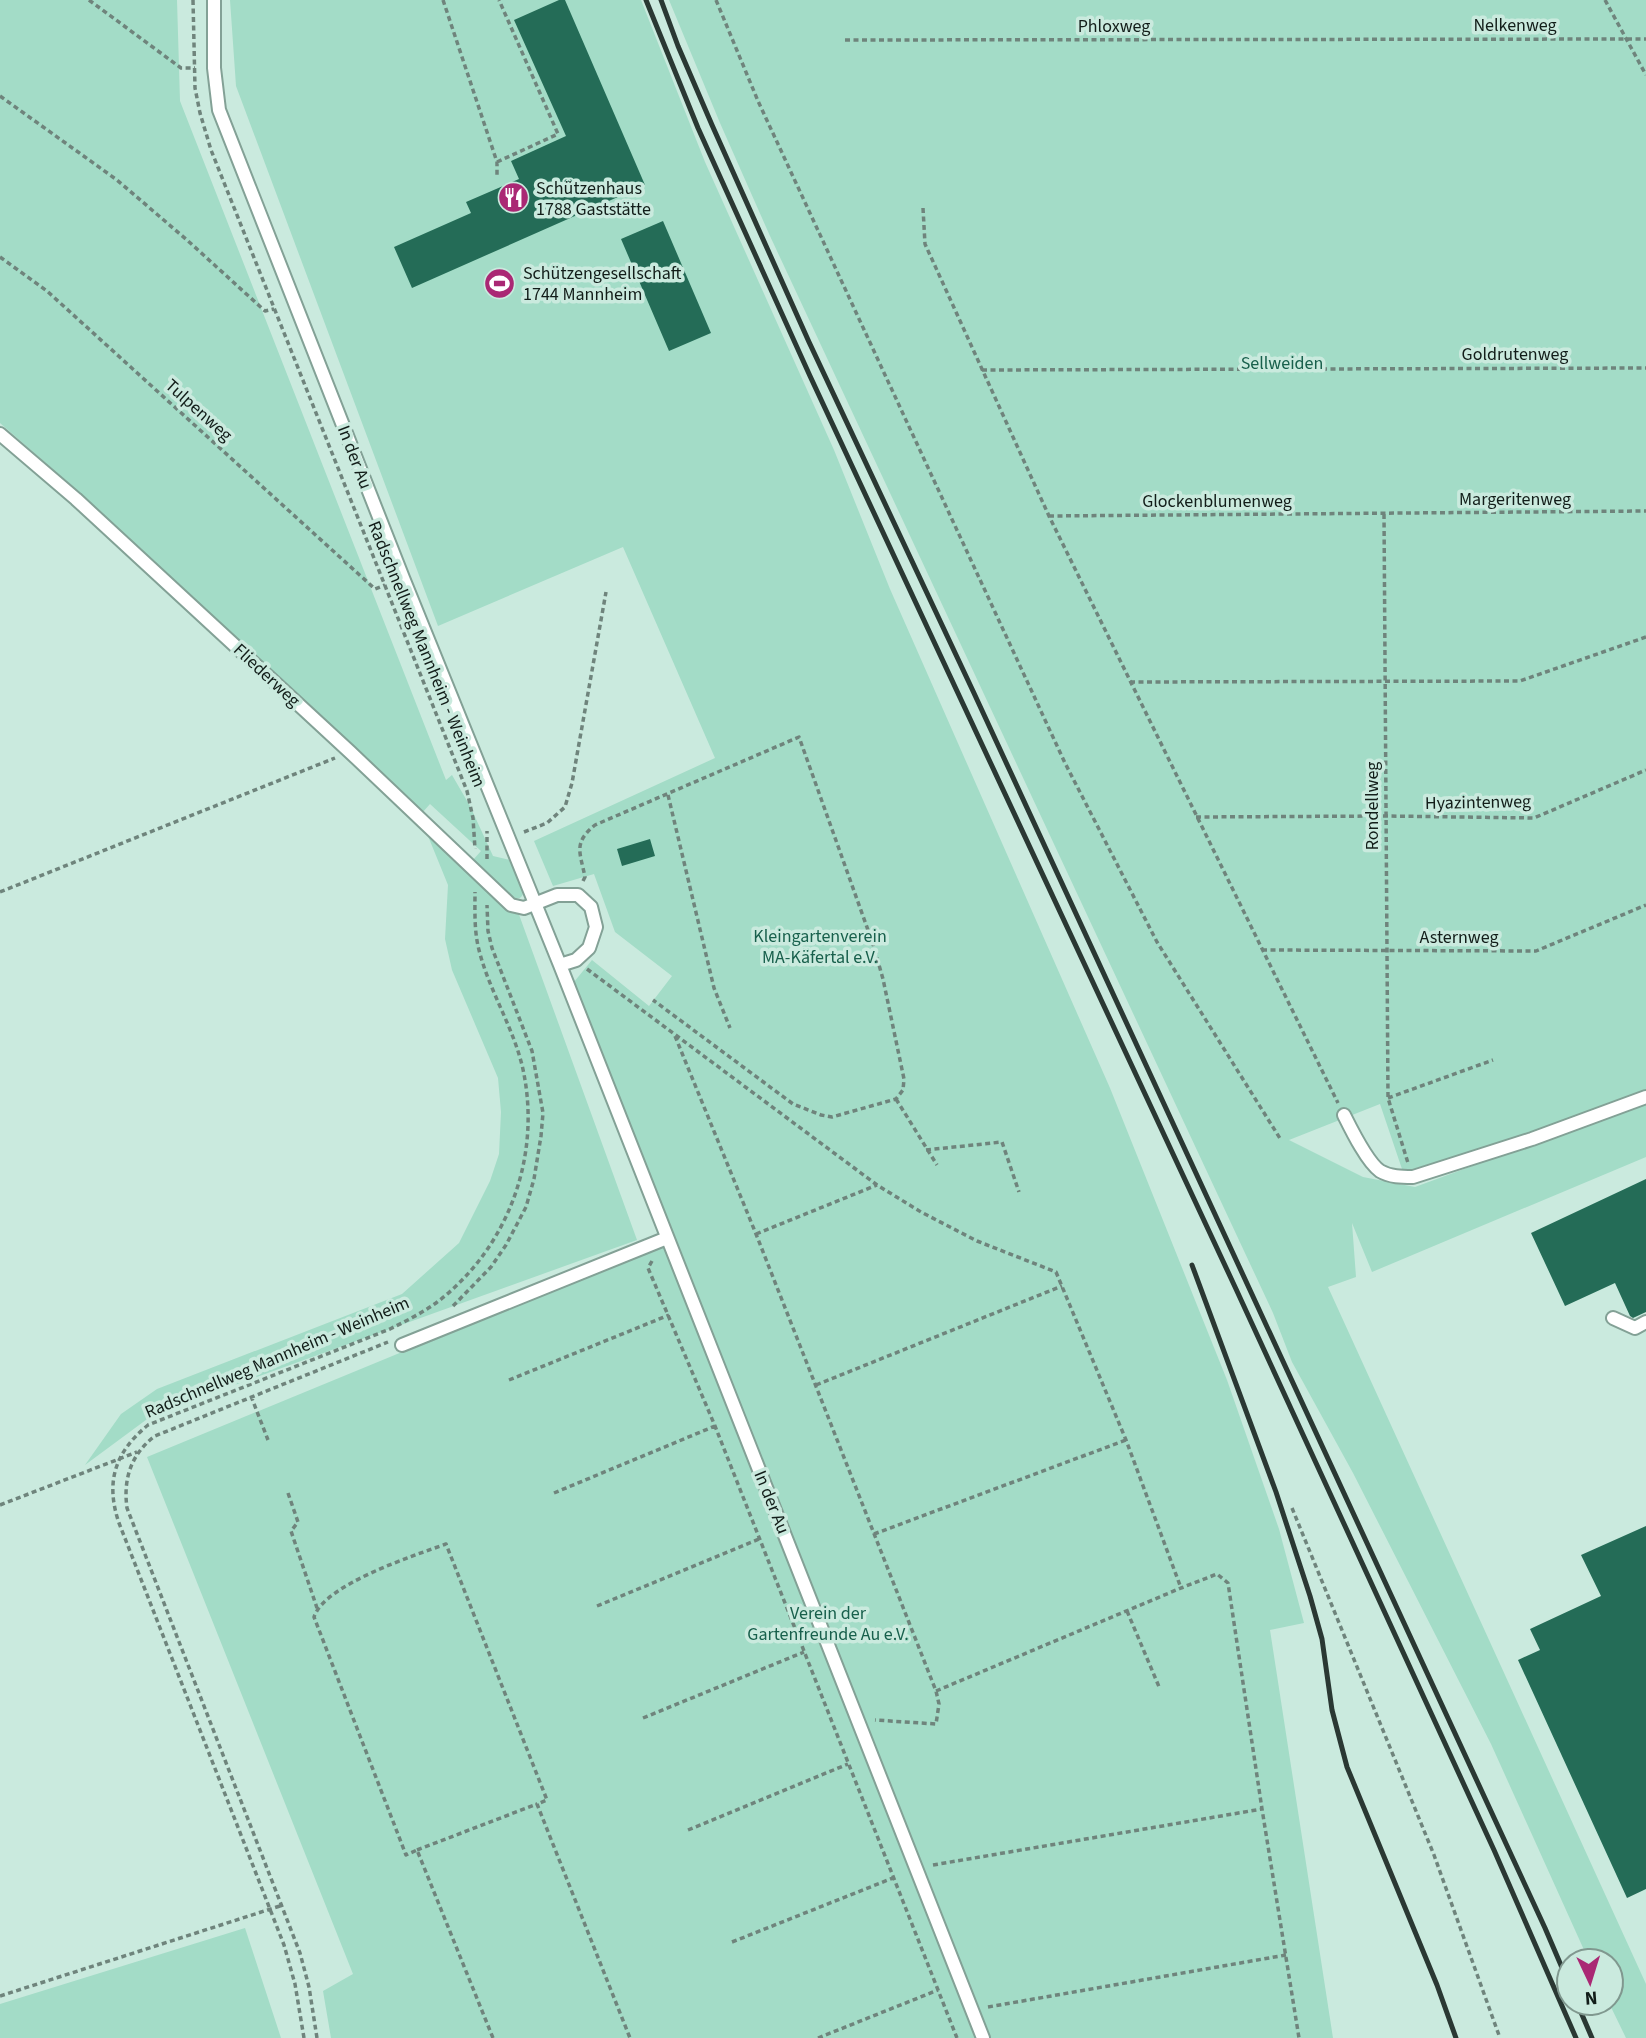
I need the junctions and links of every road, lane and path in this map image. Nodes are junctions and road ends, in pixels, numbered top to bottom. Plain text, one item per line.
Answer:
1 (89, 0) edge
2 (193, 0) edge
3 (214, 0) edge
4 (443, 0) edge
5 (499, 0) edge
6 (716, 0) edge
7 (1605, 0) edge
8 (1626, 39) junction
9 (1646, 39) edge
10 (845, 40) dead end
11 (1384, 40) joint
12 (181, 68) dead end
13 (1646, 75) edge
14 (0, 96) edge
15 (497, 162) junction
16 (497, 175) dead end
17 (923, 208) dead end
18 (0, 257) edge
19 (265, 311) dead end
20 (1646, 368) edge
21 (982, 370) junction
22 (0, 434) edge
23 (1646, 512) edge
24 (1384, 514) junction
25 (1049, 516) junction
26 (375, 589) dead end
27 (606, 592) dead end
28 (1646, 637) edge
29 (1385, 681) junction
30 (1130, 682) junction
31 (350, 752) junction
32 (1646, 770) edge
33 (668, 795) junction
34 (1386, 816) junction
35 (1196, 817) junction
36 (508, 839) junction
37 (475, 869) junction
38 (487, 881) junction
39 (0, 892) edge
40 (578, 895) junction
41 (534, 904) junction
42 (1646, 905) edge
43 (1262, 950) junction
44 (1386, 951) junction
45 (576, 960) junction
46 (560, 965) junction
47 (653, 1000) dead end
48 (730, 1028) dead end
49 (674, 1034) junction
50 (1493, 1060) dead end
51 (1646, 1097) edge
52 (1388, 1098) junction
53 (896, 1099) junction
54 (1344, 1115) joint
55 (1281, 1140) dead end
56 (926, 1150) junction
57 (937, 1165) dead end
58 (1413, 1177) junction
59 (877, 1185) junction
60 (1019, 1192) dead end
61 (756, 1234) junction
62 (667, 1238) junction
63 (1062, 1286) junction
64 (452, 1306) dead end
65 (669, 1315) junction
66 (1613, 1318) dead end
67 (1646, 1322) edge
68 (401, 1341) joint
69 (509, 1380) dead end
70 (816, 1385) junction
71 (251, 1396) junction
72 (715, 1426) junction
73 (268, 1440) dead end
74 (1126, 1440) junction
75 (139, 1451) junction
76 (119, 1459) junction
77 (288, 1493) dead end
78 (554, 1493) dead end
79 (0, 1505) edge
80 (1292, 1508) dead end
81 (874, 1534) junction
82 (759, 1539) junction
83 (1181, 1588) junction
84 (597, 1606) dead end
85 (317, 1608) junction
86 (1127, 1611) junction
87 (804, 1652) junction
88 (1160, 1689) dead end
89 (936, 1691) junction
90 (643, 1718) dead end
91 (858, 1719) junction
92 (848, 1764) junction
93 (537, 1804) junction
94 (1262, 1809) junction
95 (688, 1830) dead end
96 (417, 1850) junction
97 (915, 1868) junction
98 (893, 1878) junction
99 (283, 1905) junction
100 (271, 1910) junction
101 (732, 1942) dead end
102 (1286, 1955) junction
103 (938, 1990) junction
104 (0, 1996) edge
105 (972, 2010) junction
106 (304, 2038) edge
107 (317, 2038) edge
108 (493, 2038) edge
109 (631, 2038) edge
110 (818, 2038) edge
111 (957, 2038) edge
112 (983, 2038) edge
113 (1299, 2038) edge
114 (1500, 2038) edge

1 - 12 path
2 - 37 path, Radschnellweg Mannheim - Weinheim
3 - 36 lane, In der Au
4 - 15 path
5 - 15 path
6 - 55 path
7 - 8 path
8 - 9 path, Nelkenweg
8 - 11 path, Nelkenweg
8 - 13 path
10 - 11 path, Phloxweg
14 - 19 path
15 - 16 path
17 - 21 path
18 - 26 path, Tulpenweg
20 - 21 path, Goldrutenweg
21 - 25 path
22 - 31 lane, Fliederweg
23 - 24 path, Margeritenweg
24 - 25 path, Glockenblumenweg
24 - 29 path, Rondellweg
25 - 30 path
27 - 36 path
28 - 29 path
29 - 30 path
29 - 34 path, Rondellweg
30 - 35 path
31 - 37 lane, Fliederweg
31 - 39 path
32 - 34 path, Hyazintenweg
33 - 40 path
33 - 48 path
33 - 53 path
34 - 35 path, Hyazintenweg
34 - 44 path, Rondellweg
35 - 43 path
36 - 41 lane, In der Au
37 - 38 lane, Fliederweg
37 - 76 path, Radschnellweg Mannheim - Weinheim
38 - 41 lane, Fliederweg
38 - 64 path
40 - 41 lane
40 - 45 lane
41 - 46 lane, In der Au
42 - 44 path, Asternweg
43 - 44 path, Asternweg
43 - 54 path
44 - 52 path, Rondellweg
45 - 46 lane
45 - 49 path
46 - 62 lane, In der Au
47 - 53 path
49 - 59 path
49 - 61 path
50 - 52 path
51 - 58 lane
52 - 58 path, Rondellweg
53 - 56 path
54 - 58 lane
56 - 57 path
56 - 60 path
59 - 61 path
59 - 63 path
61 - 70 path
62 - 65 path
62 - 68 lane
62 - 91 lane, In der Au
63 - 70 path
63 - 74 path
65 - 69 path
65 - 72 path
66 - 67 lane
68 - 71 path
70 - 81 path
71 - 73 path
71 - 75 path
72 - 78 path
72 - 82 path
74 - 81 path
74 - 83 path
75 - 76 path
75 - 99 path
76 - 79 path
76 - 100 path, Radschnellweg Mannheim - Weinheim
77 - 85 path
80 - 114 path
81 - 89 path
82 - 84 path
82 - 87 path
83 - 86 path
83 - 94 path
85 - 93 path
85 - 96 path
86 - 88 path
86 - 89 path
87 - 90 path
87 - 92 path
89 - 91 path
91 - 97 lane, In der Au
92 - 95 path
92 - 98 path
93 - 96 path
93 - 109 path
94 - 97 path
94 - 102 path
96 - 108 path
97 - 105 lane, In der Au
98 - 101 path
98 - 103 path
99 - 100 path
99 - 107 path
100 - 104 path
100 - 106 path, Radschnellweg Mannheim - Weinheim
102 - 105 path
102 - 113 path
103 - 110 path
103 - 111 path
105 - 112 lane, In der Au

